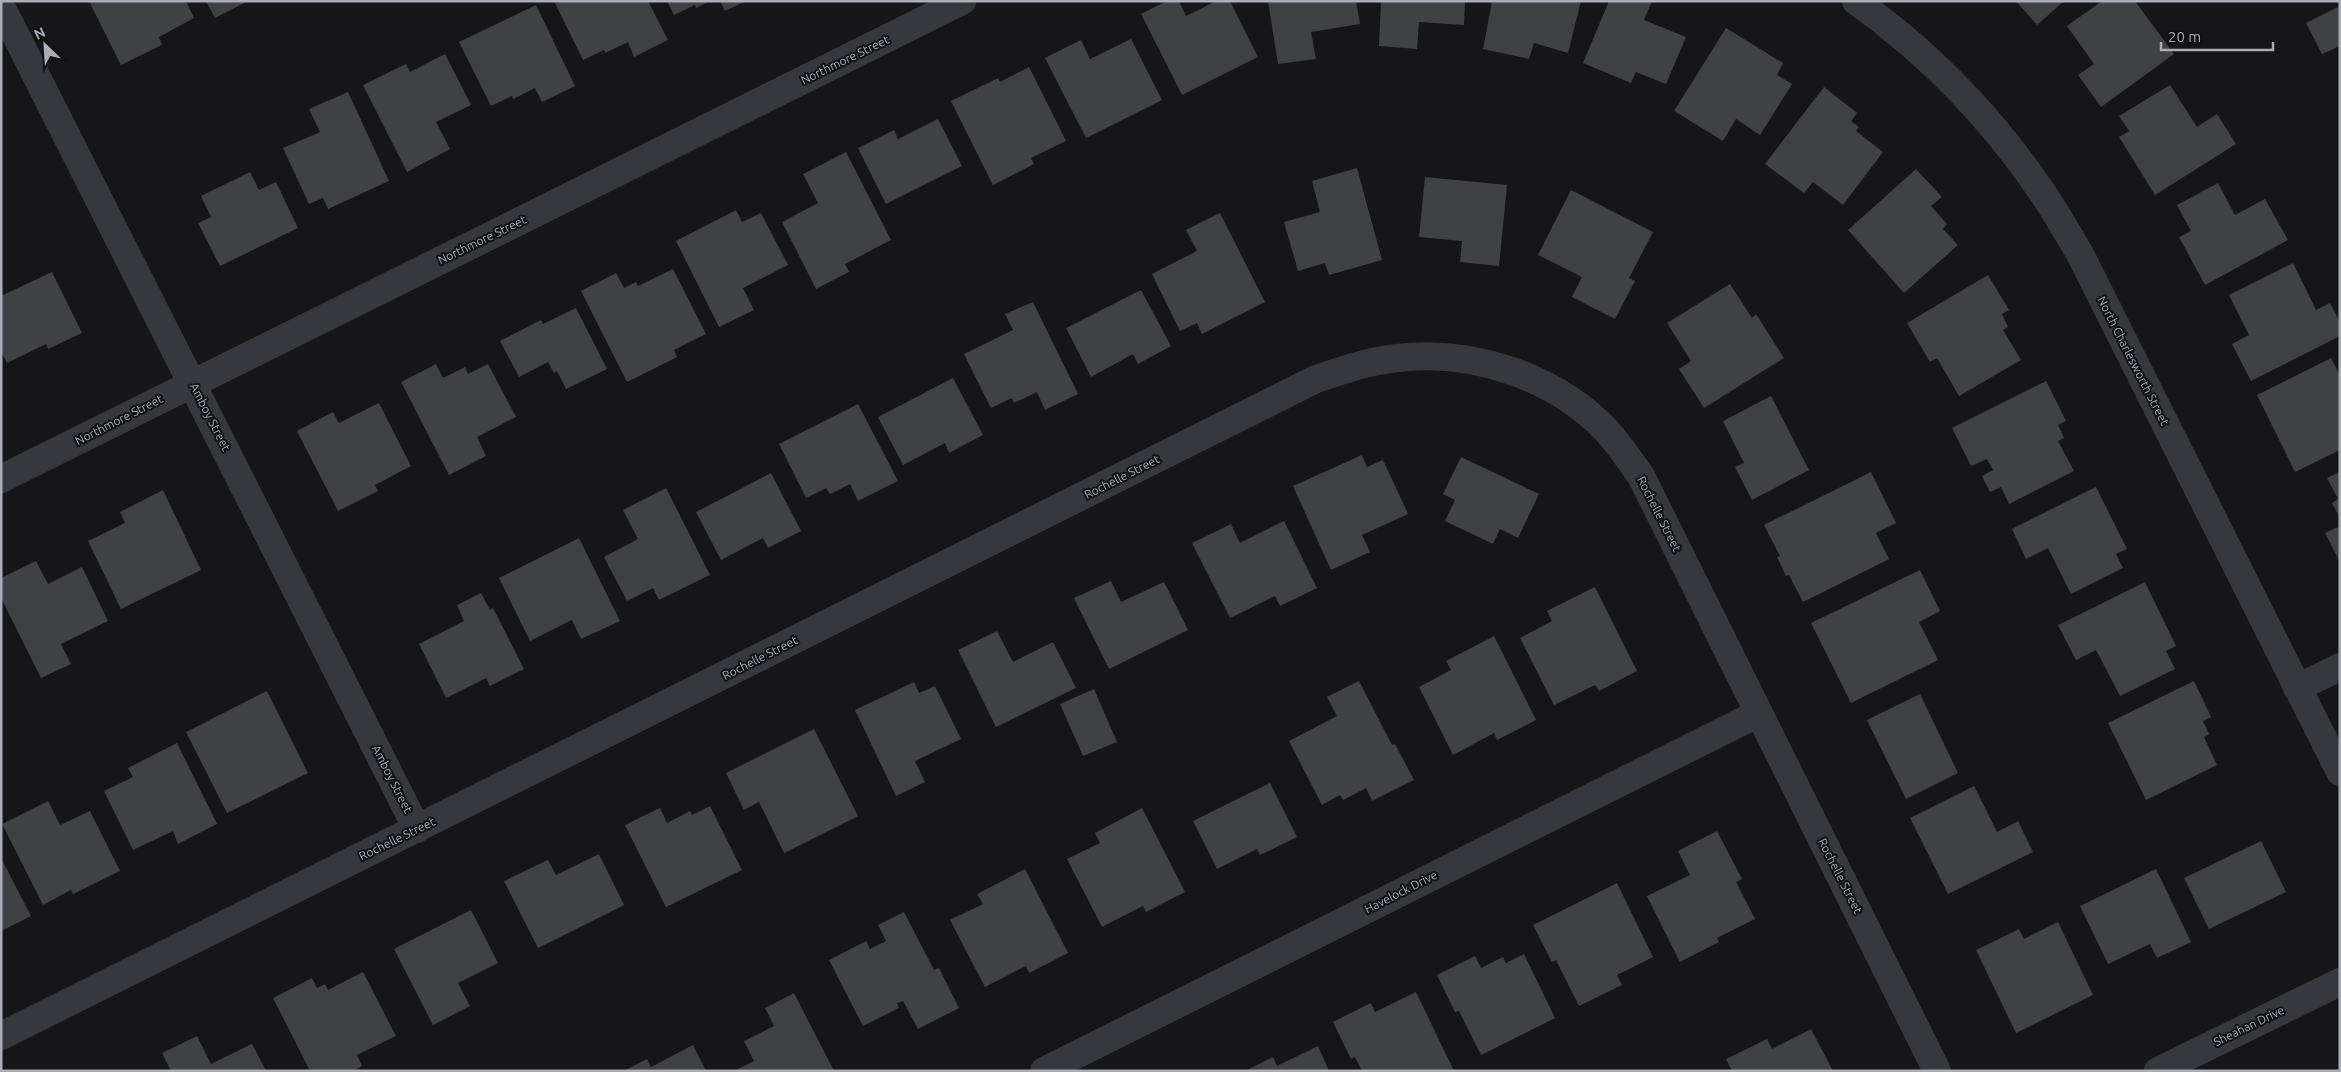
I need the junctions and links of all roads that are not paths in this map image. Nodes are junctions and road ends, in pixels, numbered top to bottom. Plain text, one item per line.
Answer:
1 (962, 1) edge
2 (1856, 1) edge
3 (1, 6) edge
4 (193, 383) junction
5 (1, 479) edge
6 (2340, 667) edge
7 (2297, 688) junction
8 (1759, 714) junction
9 (2340, 772) edge
10 (417, 829) junction
11 (2340, 982) edge
12 (1, 1036) edge
13 (1044, 1071) edge
14 (1937, 1071) edge
15 (2158, 1071) edge

1 - 4 street, Northmore Street
2 - 7 street, North Charlesworth Street
3 - 4 street, Amboy Street
4 - 5 street, Northmore Street
4 - 10 street, Amboy Street
6 - 7 street
7 - 9 street, North Charlesworth Street
8 - 10 street, Rochelle Street
8 - 13 street, Havelock Drive
8 - 14 street, Rochelle Street
10 - 12 street, Rochelle Street
11 - 15 street, Sheahan Drive

